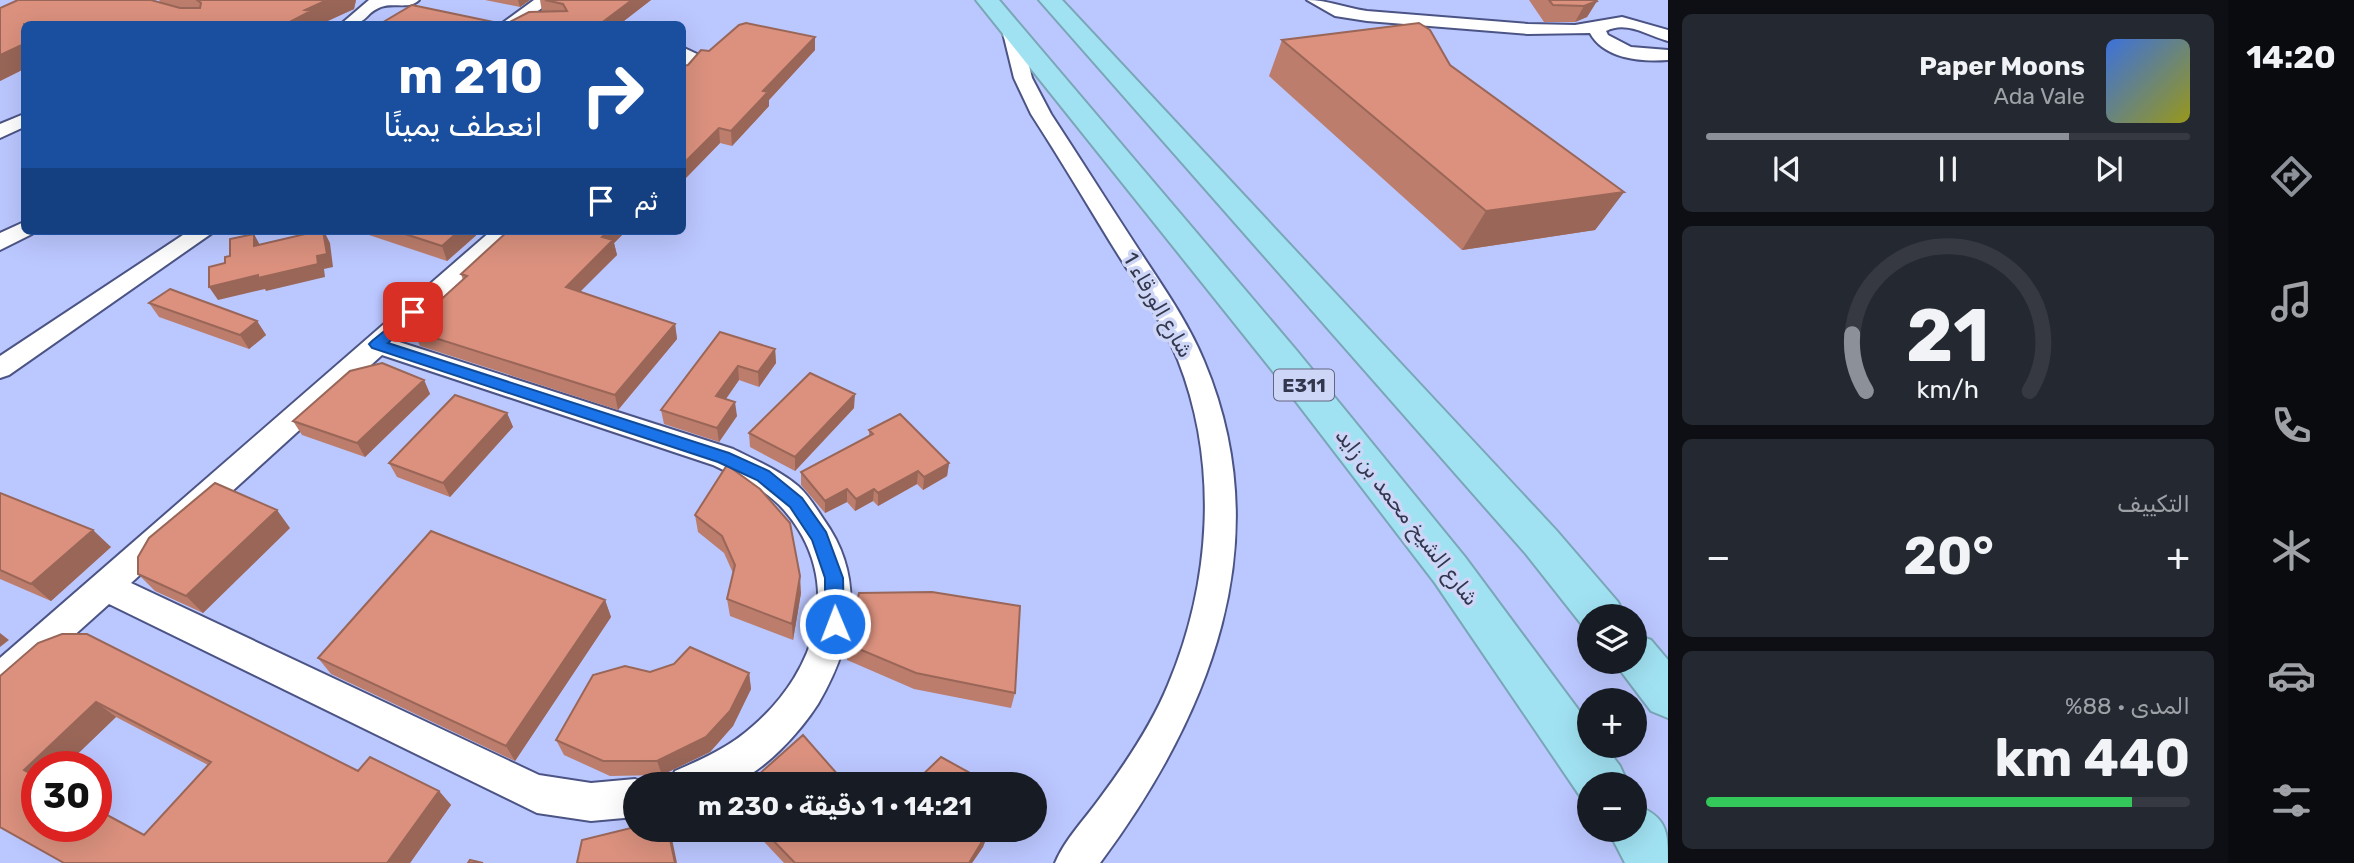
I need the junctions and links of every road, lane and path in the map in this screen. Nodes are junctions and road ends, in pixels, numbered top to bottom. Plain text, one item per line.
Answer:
1 (377, 0) edge
2 (545, 0) edge
3 (988, 0) edge
4 (1051, 0) edge
5 (1315, 0) edge
6 (404, 1) edge
7 (515, 20) edge
8 (352, 21) edge
9 (374, 21) edge
10 (1602, 26) junction
11 (1011, 29) junction
12 (1528, 29) junction
13 (1661, 33) edge
14 (1616, 47) junction
15 (686, 55) edge
16 (1665, 64) edge
17 (686, 69) edge
18 (0, 112) edge
19 (21, 119) edge
20 (21, 122) edge
21 (0, 132) edge
22 (21, 213) edge
23 (0, 225) edge
24 (21, 231) edge
25 (198, 235) edge
26 (500, 235) edge
27 (0, 243) edge
28 (377, 344) junction
29 (0, 369) edge
30 (104, 586) junction
31 (1592, 604) edge
32 (1647, 670) edge
33 (0, 680) edge
34 (1668, 695) edge
35 (716, 772) edge
36 (1593, 772) edge
37 (623, 799) edge
38 (1642, 842) edge
39 (1074, 863) edge
40 (1657, 863) edge

1 - 6 street
1 - 8 street
2 - 7 street
3 - 11 highway, شارع الشيخ محمد بن زايد / E311
4 - 31 highway
5 - 12 street
6 - 9 street
10 - 12 street
10 - 13 street
10 - 14 street
11 - 36 highway, شارع الشيخ محمد بن زايد / E311
11 - 39 street, شارع الورقاء 1
12 - 14 street
14 - 16 street
15 - 17 street
18 - 19 street
20 - 21 street
22 - 23 street
24 - 27 street
25 - 29 street
26 - 28 street
28 - 30 street
28 - 35 street
30 - 33 street
30 - 37 street
32 - 34 highway
38 - 40 highway

